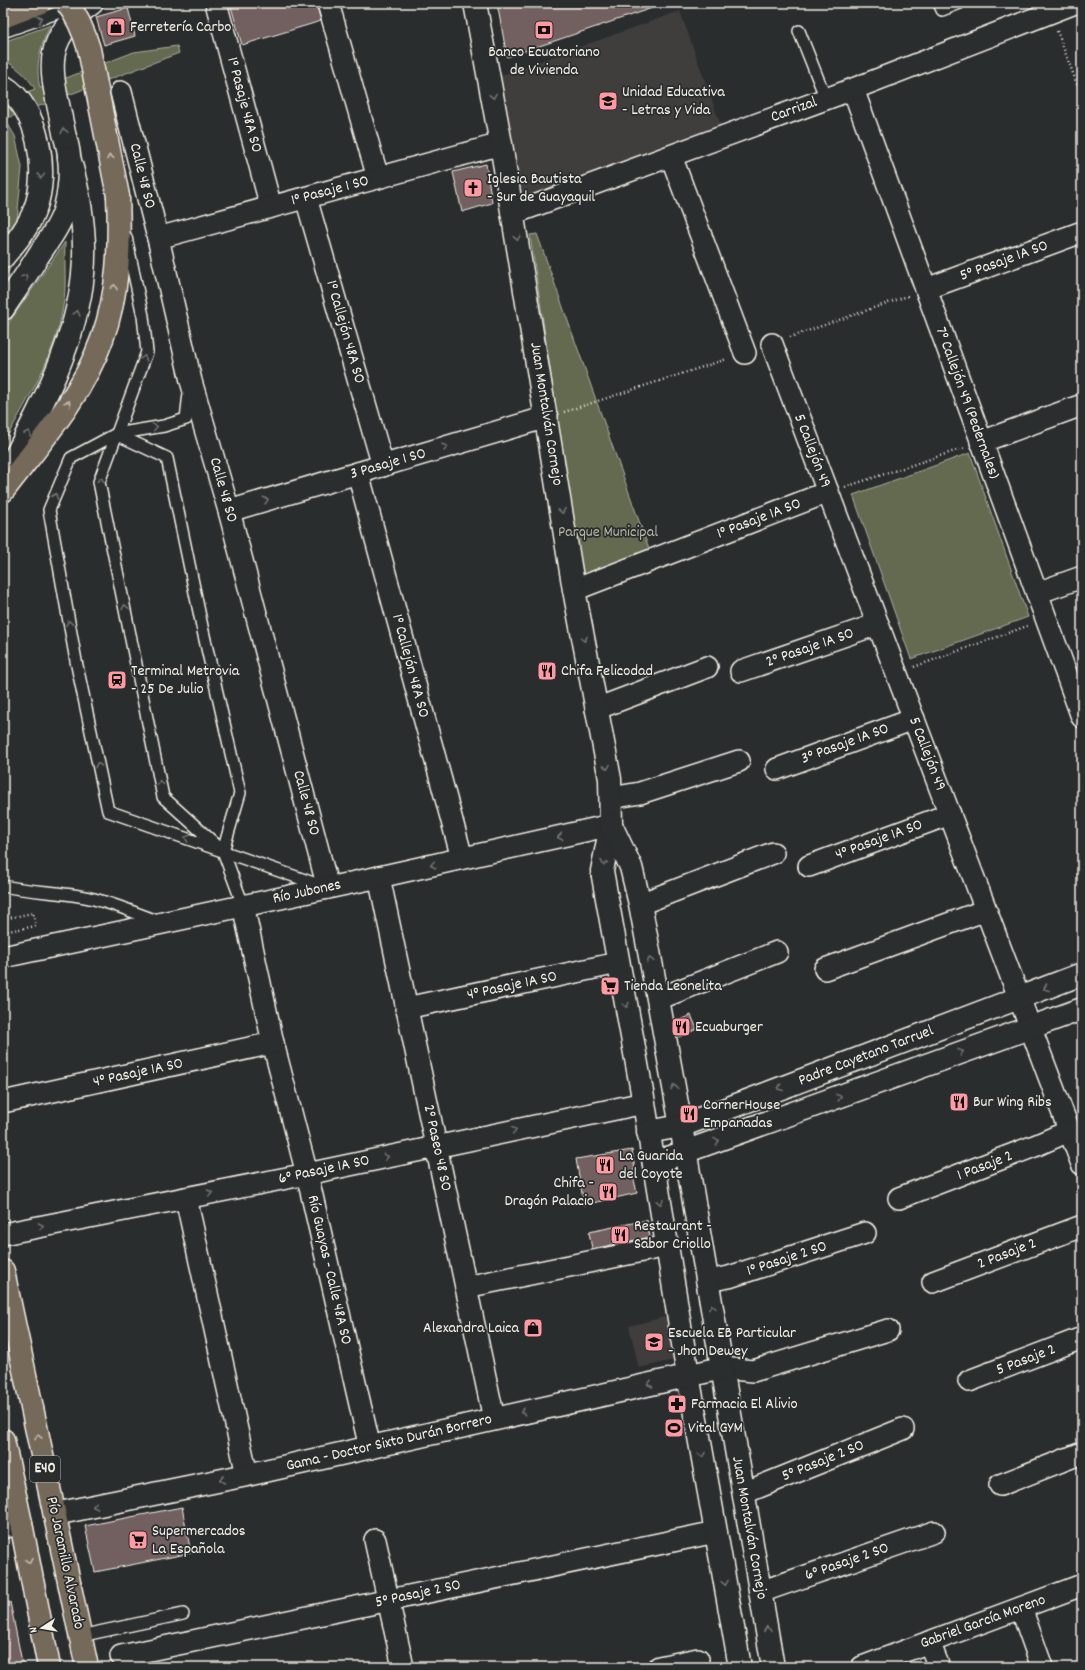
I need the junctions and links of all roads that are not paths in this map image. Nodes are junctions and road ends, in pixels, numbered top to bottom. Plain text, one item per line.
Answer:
1 (39, 3) edge
2 (67, 3) edge
3 (86, 3) edge
4 (92, 3) edge
5 (216, 3) edge
6 (328, 3) edge
7 (476, 3) edge
8 (939, 3) edge
9 (960, 3) edge
10 (1075, 3) edge
11 (3, 17) edge
12 (799, 31) dead end
13 (3, 32) edge
14 (3, 86) edge
15 (853, 89) junction
16 (121, 92) dead end
17 (826, 99) junction
18 (501, 144) junction
19 (671, 156) junction
20 (69, 157) junction
21 (378, 178) junction
22 (118, 196) junction
23 (306, 198) junction
24 (271, 207) junction
25 (512, 214) junction
26 (1082, 232) edge
27 (158, 238) junction
28 (3, 257) edge
29 (926, 289) junction
30 (3, 309) edge
31 (772, 344) dead end
32 (745, 354) dead end
33 (191, 381) junction
34 (1082, 405) edge
35 (547, 417) junction
36 (116, 434) junction
37 (982, 442) junction
38 (383, 466) junction
39 (358, 473) junction
40 (3, 480) edge
41 (3, 491) edge
42 (828, 492) junction
43 (229, 511) junction
44 (1082, 577) edge
45 (574, 590) junction
46 (1037, 593) junction
47 (878, 624) junction
48 (707, 667) dead end
49 (742, 671) dead end
50 (596, 709) junction
51 (1082, 717) edge
52 (914, 719) junction
53 (739, 761) dead end
54 (777, 769) dead end
55 (611, 798) junction
56 (950, 814) junction
57 (611, 825) junction
58 (223, 851) junction
59 (773, 853) dead end
60 (462, 858) junction
61 (809, 866) dead end
62 (379, 877) junction
63 (3, 886) edge
64 (328, 888) junction
65 (640, 904) junction
66 (243, 905) junction
67 (986, 910) junction
68 (162, 923) junction
69 (777, 952) dead end
70 (3, 957) edge
71 (618, 964) junction
72 (825, 969) dead end
73 (1082, 974) edge
74 (658, 998) junction
75 (1019, 998) junction
76 (406, 1008) junction
77 (1082, 1009) edge
78 (1030, 1028) junction
79 (274, 1043) junction
80 (3, 1102) edge
81 (644, 1103) junction
82 (681, 1126) junction
83 (1069, 1131) junction
84 (648, 1132) junction
85 (436, 1146) junction
86 (685, 1152) junction
87 (654, 1163) junction
88 (1082, 1164) edge
89 (307, 1174) junction
90 (186, 1198) junction
91 (899, 1198) dead end
92 (1082, 1226) edge
93 (865, 1233) dead end
94 (3, 1234) edge
95 (667, 1246) junction
96 (3, 1271) edge
97 (707, 1281) junction
98 (933, 1282) dead end
99 (466, 1287) junction
100 (888, 1330) dead end
101 (1082, 1338) edge
102 (722, 1368) junction
103 (688, 1375) junction
104 (969, 1381) dead end
105 (494, 1419) junction
106 (903, 1429) dead end
107 (3, 1440) edge
108 (370, 1448) junction
109 (1082, 1454) edge
110 (3, 1471) edge
111 (248, 1475) junction
112 (1000, 1485) dead end
113 (744, 1493) junction
114 (17, 1502) junction
115 (55, 1514) junction
116 (12, 1525) edge
117 (716, 1532) junction
118 (934, 1532) dead end
119 (375, 1540) dead end
120 (1082, 1585) edge
121 (760, 1592) junction
122 (388, 1600) junction
123 (1021, 1608) junction
124 (183, 1614) dead end
125 (80, 1636) junction
126 (929, 1642) junction
127 (121, 1656) dead end
128 (698, 1659) dead end
129 (49, 1667) edge
130 (87, 1667) edge
131 (403, 1667) edge
132 (659, 1667) edge
133 (740, 1667) edge
134 (773, 1667) edge
135 (862, 1667) edge
136 (939, 1667) edge
137 (1042, 1667) edge

1 - 11 main road
22 -> 2 main road, bridge
13 -> 3 lane
20 -> 4 street
5 - 24 street, 1° Pasaje 48A SO
6 - 21 street
7 -> 18 street, Juan Montalván Cornejo
8 - 9 lane
10 - 15 street, Carrizal
12 - 17 lane
14 -> 28 street
15 - 17 street, Carrizal
15 - 29 street, 7° Callejón 49 (Pedernales)
16 - 27 street, Calle 48 SO
17 - 19 street, Carrizal
18 - 21 street, 1° Pasaje 1 SO
18 - 25 street, Juan Montalván Cornejo
19 - 25 street, Carrizal
19 - 32 street
30 -> 20 street
40 -> 20 street
21 - 23 street, 1° Pasaje 1 SO
36 -> 22 lane
41 -> 22 main road
23 - 24 street, 1° Pasaje 1 SO
23 - 38 street, 1° Callejón 48A SO
24 - 27 street, 1° Pasaje 1 SO
25 -> 35 street, Juan Montalván Cornejo
26 - 29 street, 5° Pasaje 1A SO
27 - 33 street, Calle 48 SO
29 - 37 street, 7° Callejón 49 (Pedernales)
31 - 42 street, 5 Callejón 49
36 -> 33 lane
33 - 43 street, Calle 48 SO
34 - 37 street
38 -> 35 street, 3 Pasaje 1 SO
35 -> 45 street, Juan Montalván Cornejo
58 -> 36 lane
36 - 58 lane
58 -> 36 lane
37 - 46 street, 7° Callejón 49 (Pedernales)
38 - 39 street, 3 Pasaje 1 SO
43 -> 39 street, 3 Pasaje 1 SO
39 - 60 street, 1° Callejón 48A SO
42 - 45 street, 1° Pasaje 1A SO
42 - 47 street, 5 Callejón 49
43 - 64 street, Calle 48 SO
44 - 46 street
45 -> 50 street, Juan Montalván Cornejo
46 - 51 street, 7° Callejón 49 (Pedernales)
47 - 49 street, 2° Pasaje 1A SO
47 - 52 street, 5 Callejón 49
48 - 50 street
50 -> 55 street, Juan Montalván Cornejo
52 - 54 street, 3° Pasaje 1A SO
52 - 56 street, 5 Callejón 49
53 - 55 street
55 - 57 street, Juan Montalván Cornejo
56 - 61 street, 4° Pasaje 1A SO
56 - 67 street, 5 Callejón 49
57 -> 60 street, Río Jubones
57 - 65 street, Juan Montalván Cornejo
57 -> 71 street, Juan Montalván Cornejo
58 - 64 lane
58 - 66 lane
59 - 65 street
60 -> 62 street, Río Jubones
62 - 64 street, Río Jubones
62 - 76 street, 2° Paseo 48 SO
63 - 68 lane
64 - 66 street, Río Jubones
74 -> 65 street, Juan Montalván Cornejo
66 - 68 street, Río Jubones
66 - 79 street, Río Guayas - Calle 48A SO
67 - 72 street
67 - 75 street, 5 Callejón 49
68 - 70 street, Río Jubones
69 - 74 street
71 - 76 street, 4° Pasaje 1A SO
71 -> 81 street, Juan Montalván Cornejo
73 -> 75 street, Padre Cayetano Tarruel
82 -> 74 street, Juan Montalván Cornejo
75 - 78 street, 5 Callejón 49
75 -> 82 street, Padre Cayetano Tarruel
76 - 85 street, 2° Paseo 48 SO
77 - 78 street, Padre Cayetano Tarruel
78 - 83 street, 5 Callejón 49
86 -> 78 street, Padre Cayetano Tarruel
79 - 80 street, 4° Pasaje 1A SO
79 - 89 street, Río Guayas - Calle 48A SO
81 - 84 street, Juan Montalván Cornejo
85 -> 81 street, 6° Pasaje 1A SO
82 - 84 street, Padre Cayetano Tarruel
82 - 86 street, Juan Montalván Cornejo
83 - 88 street, 5 Callejón 49
83 - 91 street, 1 Pasaje 2
84 - 87 street, Juan Montalván Cornejo
89 -> 85 street, 6° Pasaje 1A SO
85 - 99 street, 2° Paseo 48 SO
86 - 87 street, Padre Cayetano Tarruel
86 - 97 street, Juan Montalván Cornejo
87 -> 95 street, Juan Montalván Cornejo
90 -> 89 street, 6° Pasaje 1A SO
89 - 108 street, Río Guayas - Calle 48A SO
94 -> 90 street, 6° Pasaje 1A SO
90 - 111 street
92 - 98 street, 2 Pasaje 2
93 - 97 street, 1° Pasaje 2 SO
95 - 99 street
95 - 103 street, Juan Montalván Cornejo
115 -> 96 main road, Pío Jaramillo Alvarado / E40
102 -> 97 street, Juan Montalván Cornejo
99 - 105 street, 2° Paseo 48 SO
100 - 102 street
101 - 104 street, 5 Pasaje 2
102 - 103 street, Gama - Doctor Sixto Durán Borrero
102 - 113 street, Juan Montalván Cornejo
103 -> 105 street, Gama - Doctor Sixto Durán Borrero
103 -> 117 street, Juan Montalván Cornejo
105 - 108 street, Gama - Doctor Sixto Durán Borrero
106 - 113 street, 5° Pasaje 2 SO
107 - 114 main road, E40
108 - 111 street, Gama - Doctor Sixto Durán Borrero
109 - 112 street
110 - 114 main road
111 -> 115 street, Gama - Doctor Sixto Durán Borrero
113 - 121 street, Juan Montalván Cornejo
114 - 116 main road, E40
115 - 125 main road, Pío Jaramillo Alvarado / E40
116 -> 129 main road, E40
117 - 122 street, 5° Pasaje 2 SO
117 -> 133 street, Juan Montalván Cornejo
118 - 121 street, 6° Pasaje 2 SO
119 - 122 street
120 - 123 street, Gabriel García Moreno
134 -> 121 street, Juan Montalván Cornejo
122 - 127 street, 5° Pasaje 2 SO
122 - 131 street
123 - 126 street, Gabriel García Moreno
123 - 137 street
124 - 125 lane
125 - 130 main road, Pío Jaramillo Alvarado / E40
126 - 135 street, Gabriel García Moreno
126 - 136 street
128 - 132 street

